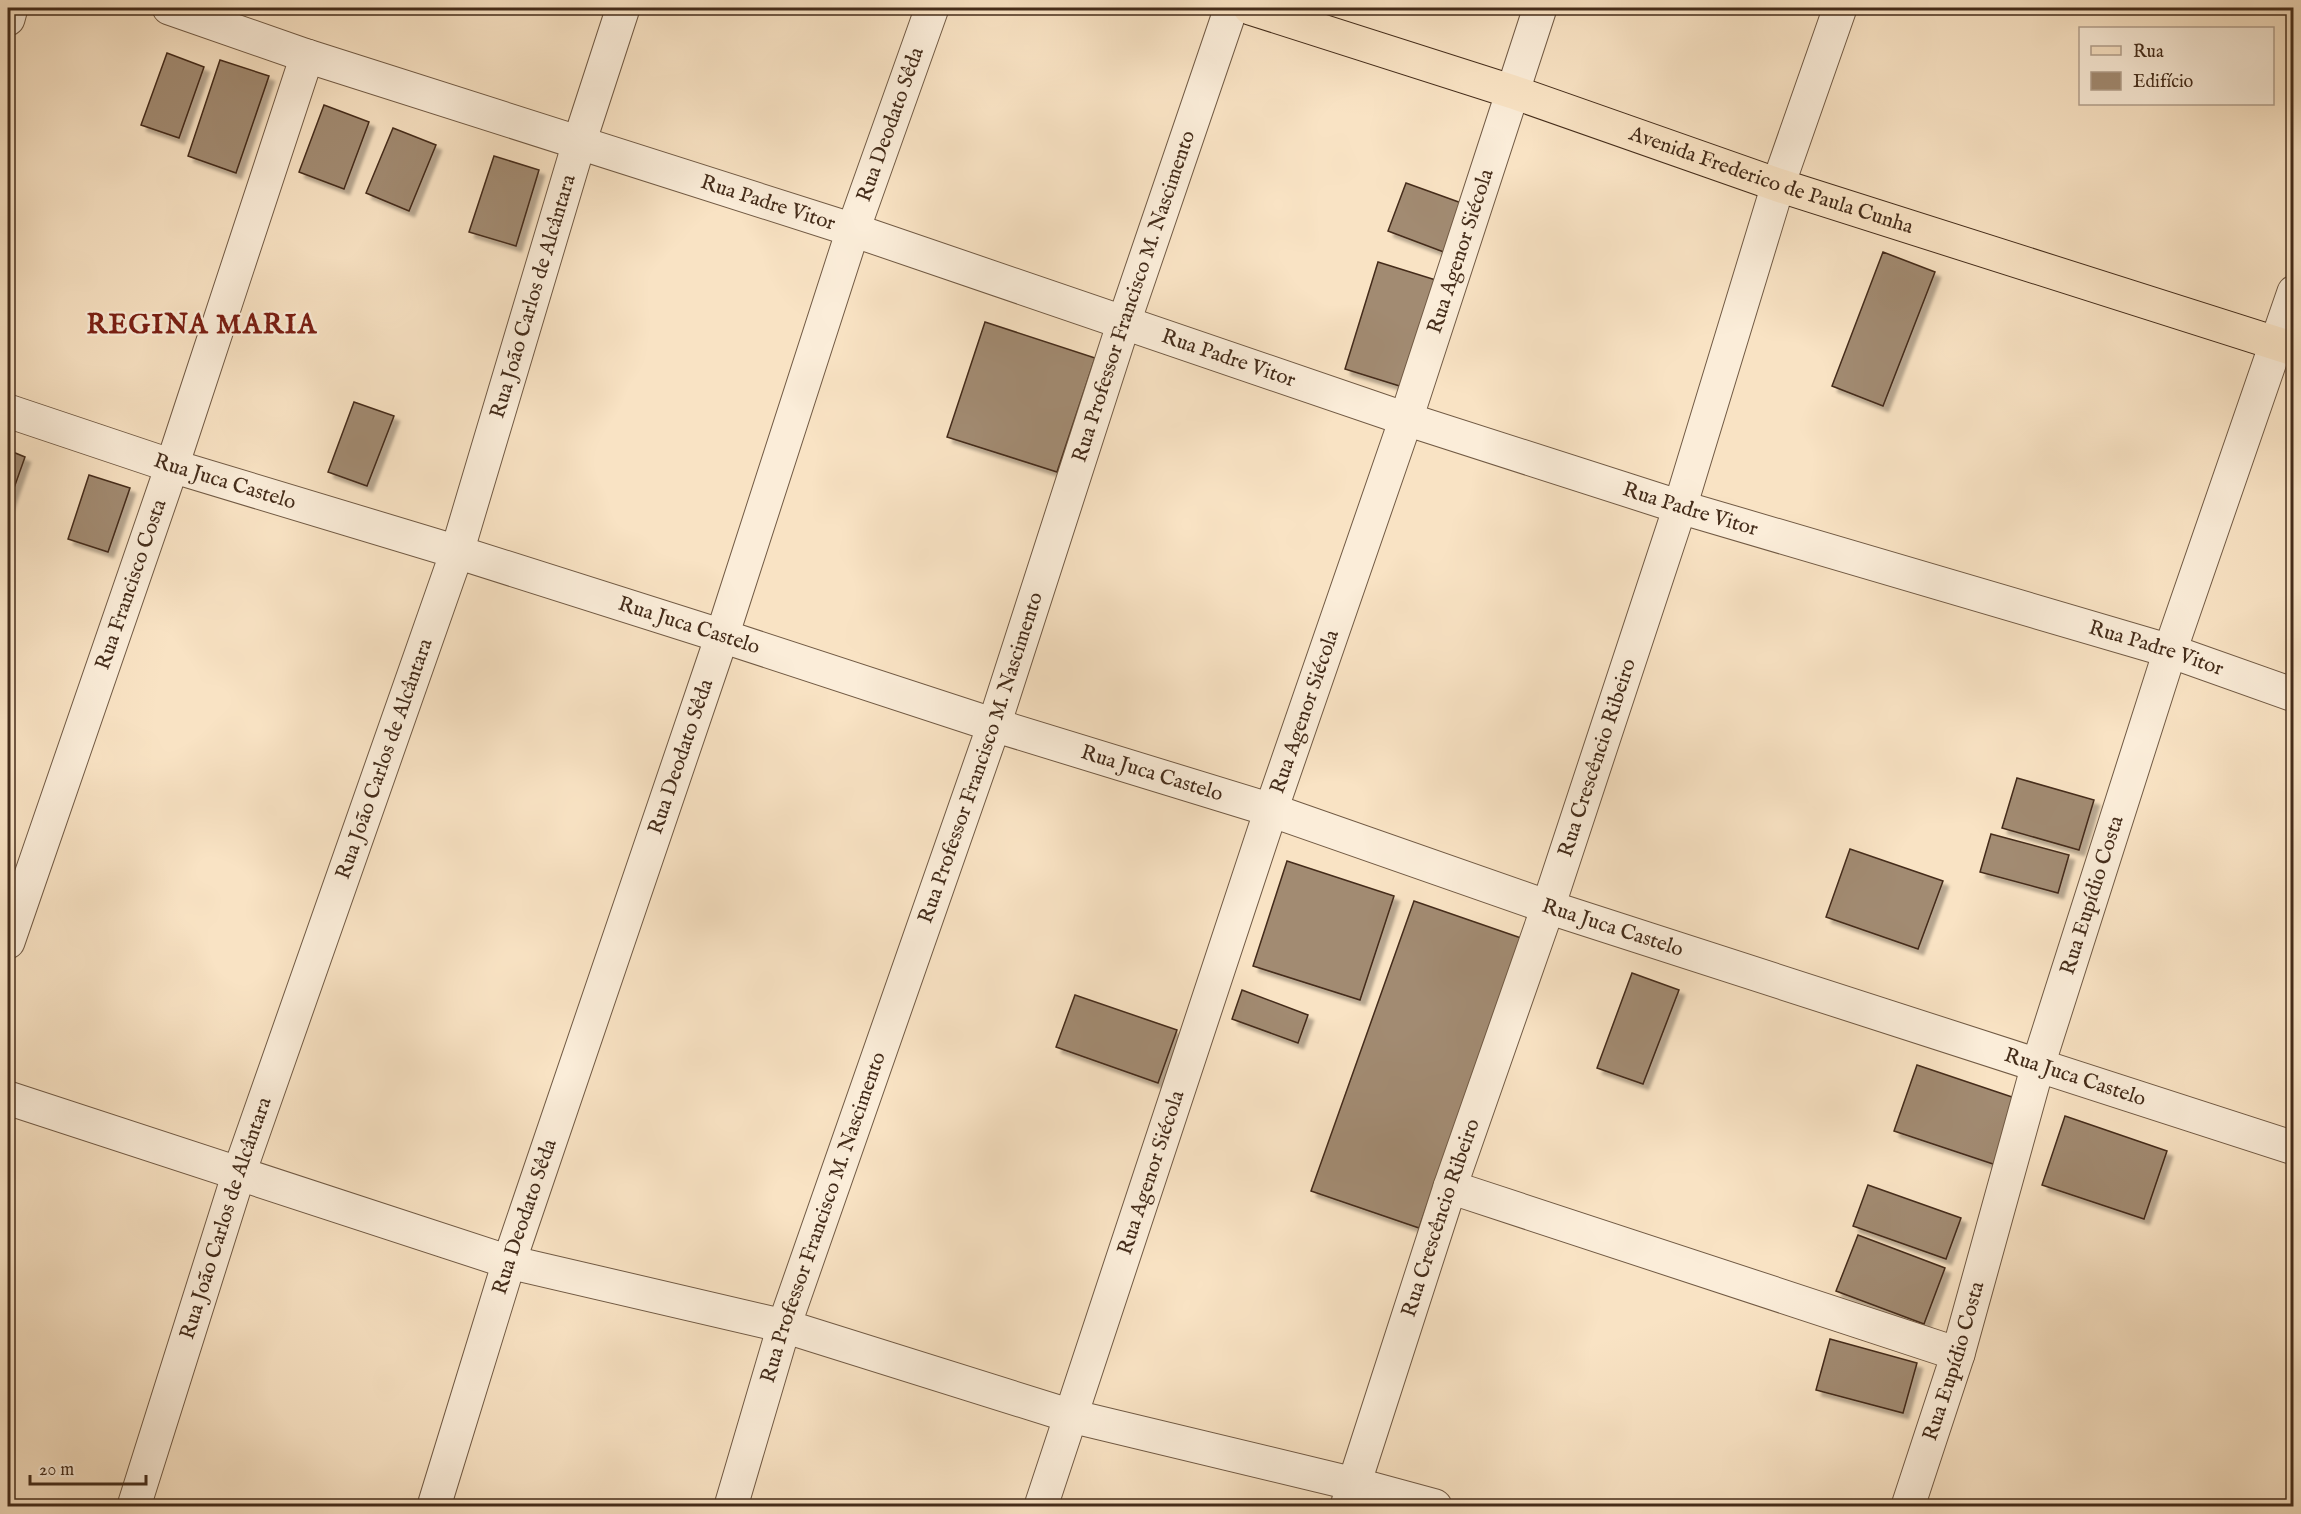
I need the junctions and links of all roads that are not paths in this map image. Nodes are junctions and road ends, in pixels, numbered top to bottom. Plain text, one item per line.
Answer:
1 (11, 8) edge
2 (169, 8) edge
3 (623, 8) edge
4 (932, 8) edge
5 (1231, 8) edge
6 (1250, 8) edge
7 (1540, 8) edge
8 (1840, 8) edge
9 (8, 19) edge
10 (307, 56) junction
11 (1513, 92) junction
12 (579, 143) junction
13 (1778, 185) junction
14 (853, 230) junction
15 (2294, 292) edge
16 (1124, 322) junction
17 (2285, 346) edge
18 (8, 411) edge
19 (1406, 419) junction
20 (172, 466) junction
21 (1680, 507) junction
22 (457, 552) junction
23 (722, 636) junction
24 (2170, 651) junction
25 (2294, 694) edge
26 (994, 725) junction
27 (1271, 810) junction
28 (1548, 907) junction
29 (8, 942) edge
30 (2037, 1065) junction
31 (8, 1098) edge
32 (2294, 1148) edge
33 (239, 1173) junction
34 (1450, 1187) junction
35 (509, 1262) junction
36 (784, 1326) junction
37 (1958, 1354) junction
38 (1071, 1416) junction
39 (1351, 1495) edge
40 (134, 1506) edge
41 (434, 1506) edge
42 (731, 1506) edge
43 (1041, 1506) edge
44 (1435, 1506) edge
45 (1908, 1506) edge

1 - 9 street
2 - 10 street, Rua Padre Vitor
3 - 12 street, Rua João Carlos de Alcântara
4 - 14 street, Rua Deodato Sêda
5 - 16 street, Rua Professor Francisco M. Nascimento
6 - 11 main road, Avenida Frederico de Paula Cunha
7 - 11 street, Rua Agenor Siécola
8 - 13 street, Rua Crescêncio Ribeiro
10 - 12 street, Rua Padre Vitor
10 - 20 street, Rua Francisco Costa
11 - 13 main road, Avenida Frederico de Paula Cunha
11 - 19 street, Rua Agenor Siécola
12 - 14 street, Rua Padre Vitor
12 - 22 street, Rua João Carlos de Alcântara
13 - 17 main road, Avenida Frederico de Paula Cunha
13 - 21 street, Rua Crescêncio Ribeiro
14 - 16 street, Rua Padre Vitor
14 - 23 street, Rua Deodato Sêda
15 - 17 street, Rua Eupídio Costa
16 - 19 street, Rua Padre Vitor
16 - 26 street, Rua Professor Francisco M. Nascimento
17 - 24 street, Rua Eupídio Costa
18 - 20 street, Rua Juca Castelo
19 - 21 street, Rua Padre Vitor
19 - 27 street, Rua Agenor Siécola
20 - 22 street, Rua Juca Castelo
20 - 29 street, Rua Francisco Costa
21 - 24 street, Rua Padre Vitor
21 - 28 street, Rua Crescêncio Ribeiro
22 - 23 street, Rua Juca Castelo
22 - 33 street, Rua João Carlos de Alcântara
23 - 26 street, Rua Juca Castelo
23 - 35 street, Rua Deodato Sêda
24 - 25 street, Rua Padre Vitor
24 - 30 street, Rua Eupídio Costa
26 - 27 street, Rua Juca Castelo
26 - 36 street, Rua Professor Francisco M. Nascimento
27 - 28 street, Rua Juca Castelo
27 - 38 street, Rua Agenor Siécola
28 - 30 street, Rua Juca Castelo
28 - 34 street, Rua Crescêncio Ribeiro
30 - 32 street, Rua Juca Castelo
30 - 37 street, Rua Eupídio Costa
31 - 33 street
33 - 35 street
33 - 40 street, Rua João Carlos de Alcântara
34 - 37 street
34 - 39 street, Rua Crescêncio Ribeiro
35 - 36 street
35 - 41 street, Rua Deodato Sêda
36 - 38 street
36 - 42 street, Rua Professor Francisco M. Nascimento
37 - 45 street, Rua Eupídio Costa
38 - 39 street
38 - 43 street, Rua Agenor Siécola
39 - 44 street

